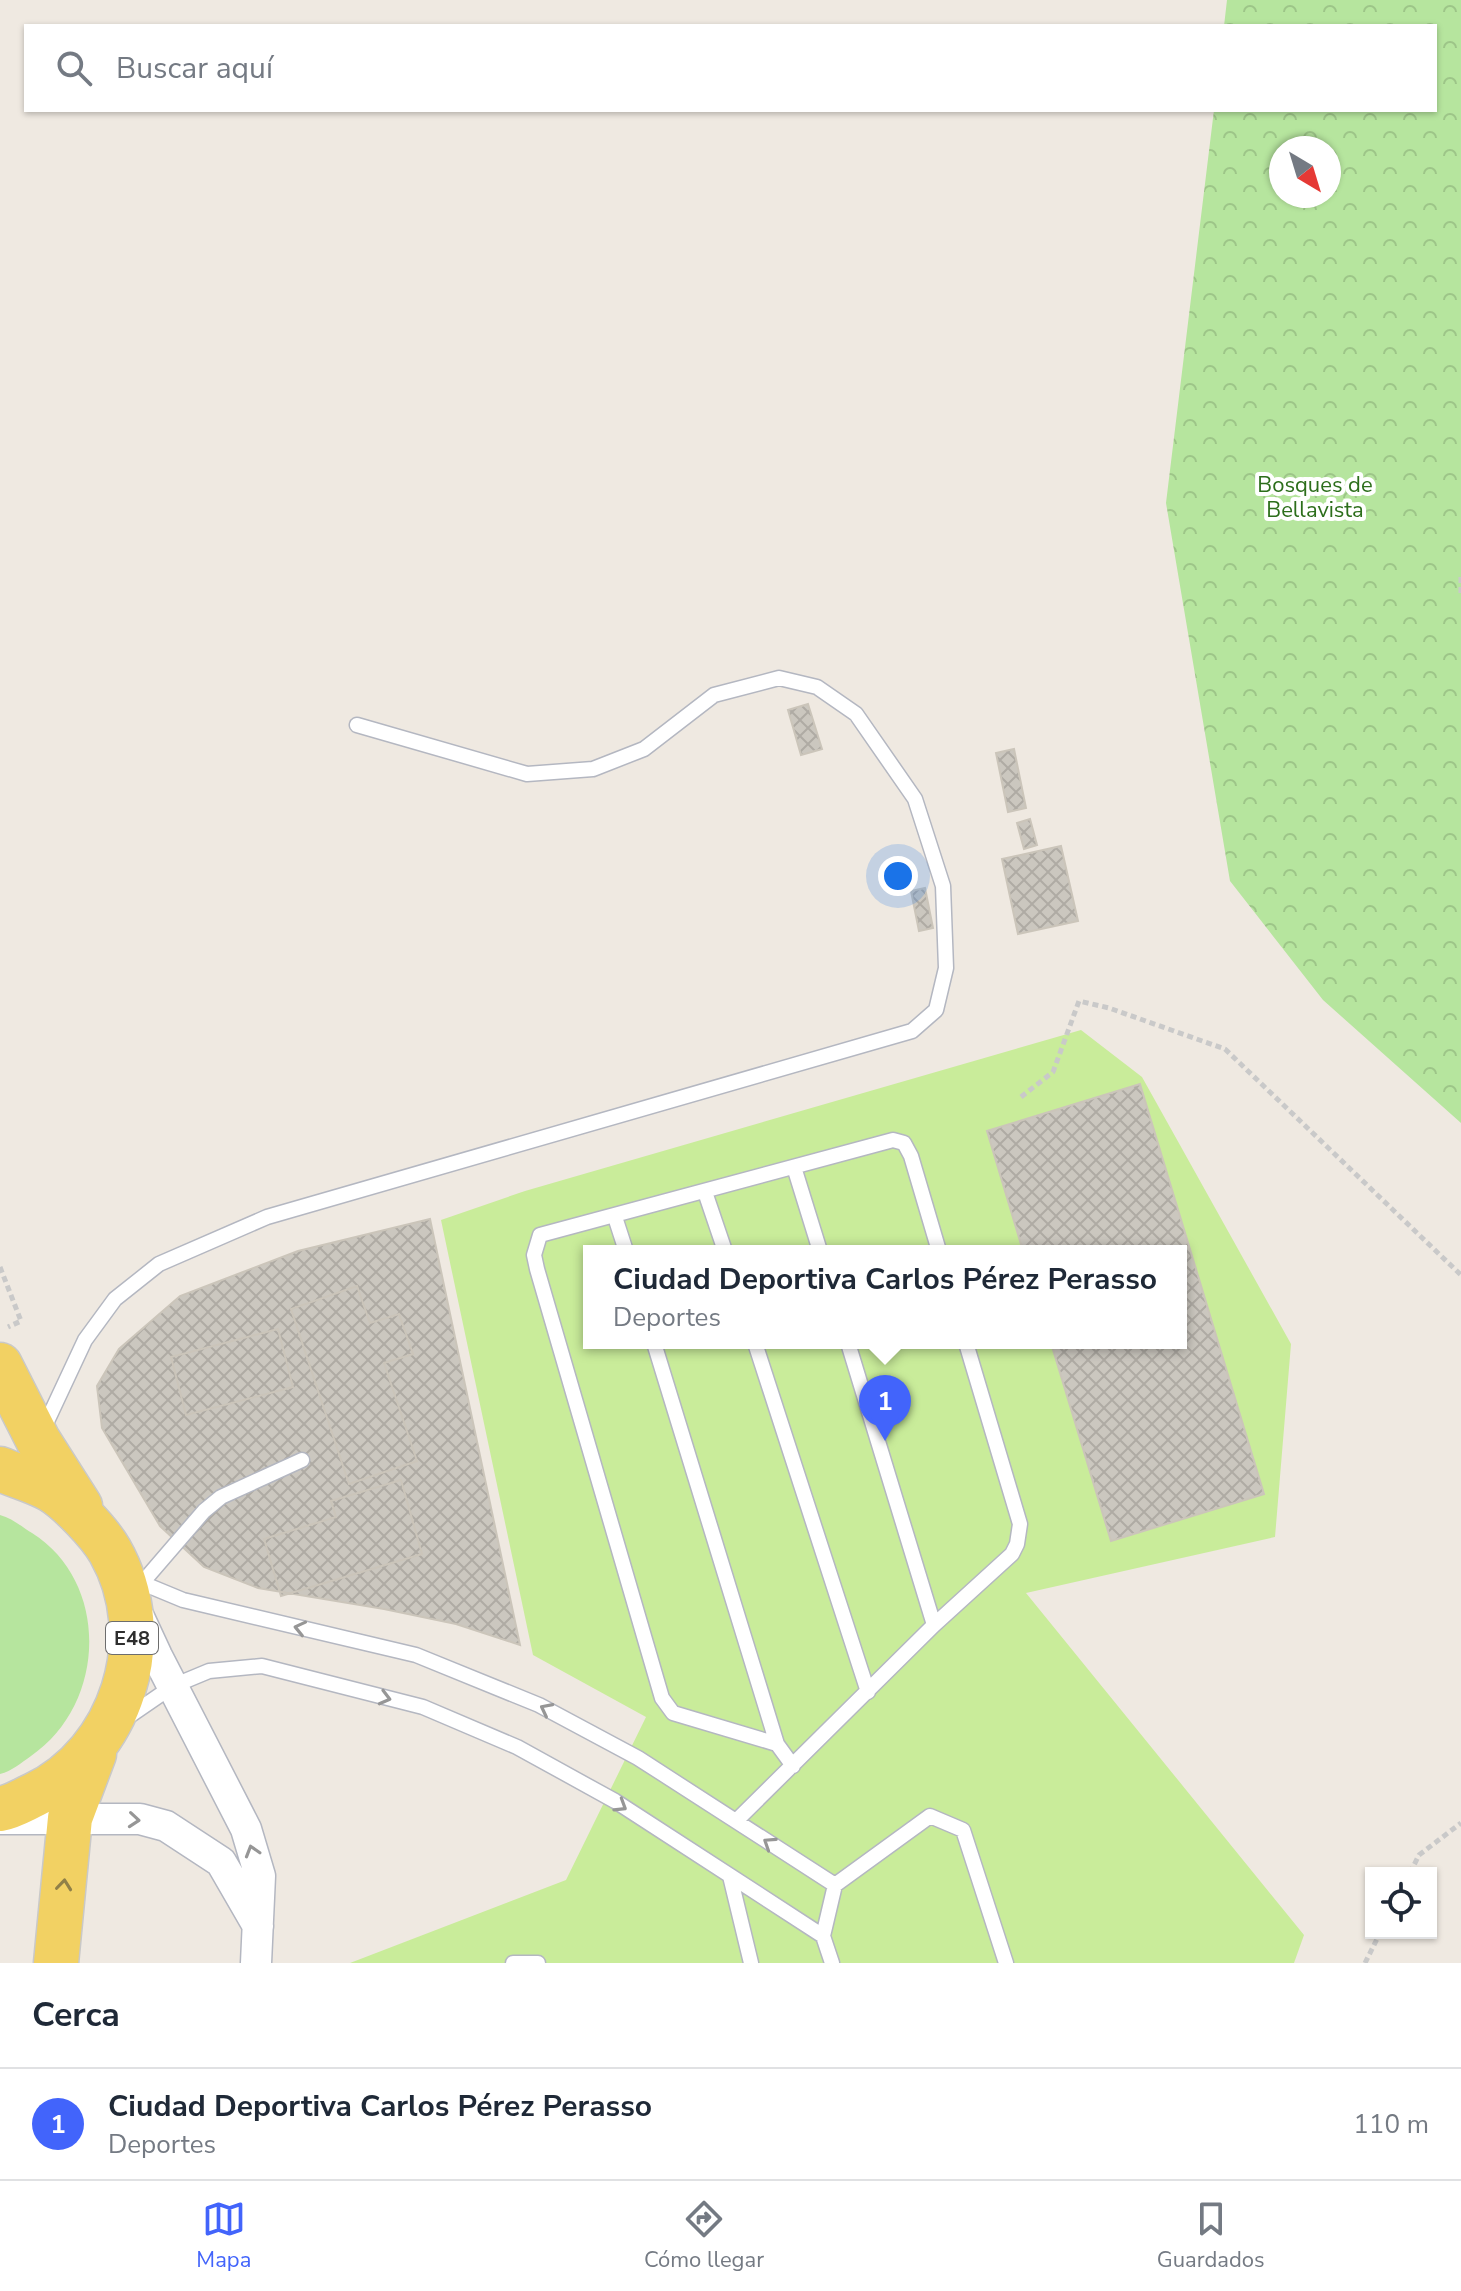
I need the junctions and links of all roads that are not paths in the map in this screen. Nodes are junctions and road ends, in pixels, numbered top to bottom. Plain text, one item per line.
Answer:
1 (357, 725) dead end
2 (794, 1167) junction
3 (705, 1192) junction
4 (615, 1217) junction
5 (624, 1245) edge
6 (723, 1245) edge
7 (818, 1245) edge
8 (937, 1245) edge
9 (656, 1349) edge
10 (757, 1349) edge
11 (850, 1349) edge
12 (968, 1349) edge
13 (0, 1365) edge
14 (38, 1440) junction
15 (302, 1460) dead end
16 (0, 1469) edge
17 (118, 1562) junction
18 (934, 1625) junction
19 (173, 1686) junction
20 (868, 1692) junction
21 (101, 1740) junction
22 (777, 1744) junction
23 (793, 1766) junction
24 (0, 1809) edge
25 (70, 1818) junction
26 (0, 1819) edge
27 (736, 1821) junction
28 (730, 1876) junction
29 (835, 1885) junction
30 (259, 1928) junction
31 (823, 1936) junction
32 (56, 1963) edge
33 (256, 1963) edge
34 (513, 1963) edge
35 (538, 1963) edge
36 (751, 1963) edge
37 (832, 1963) edge
38 (1006, 1963) edge

1 - 14 lane
2 - 3 lane
2 - 7 lane
2 - 8 lane
3 - 4 lane
3 - 6 lane
4 - 5 lane
4 - 22 lane
9 - 22 lane
10 - 20 lane
11 - 18 lane
12 - 18 lane
13 - 14 main road, E48
14 - 17 main road, E48
15 - 17 lane
16 - 17 main road
17 - 19 street
17 - 21 main road, E48
27 -> 17 lane
18 - 20 lane
19 - 21 lane
19 -> 28 lane
30 -> 19 street
20 - 23 lane
21 - 24 main road, E48
21 - 25 main road, E48
22 - 23 lane
23 - 27 lane
25 - 26 street
25 -> 30 street
32 -> 25 main road, E48
29 -> 27 lane
28 - 31 lane
28 - 36 lane
29 - 31 lane
29 - 38 lane
30 - 33 street
31 - 37 lane
34 - 35 lane

